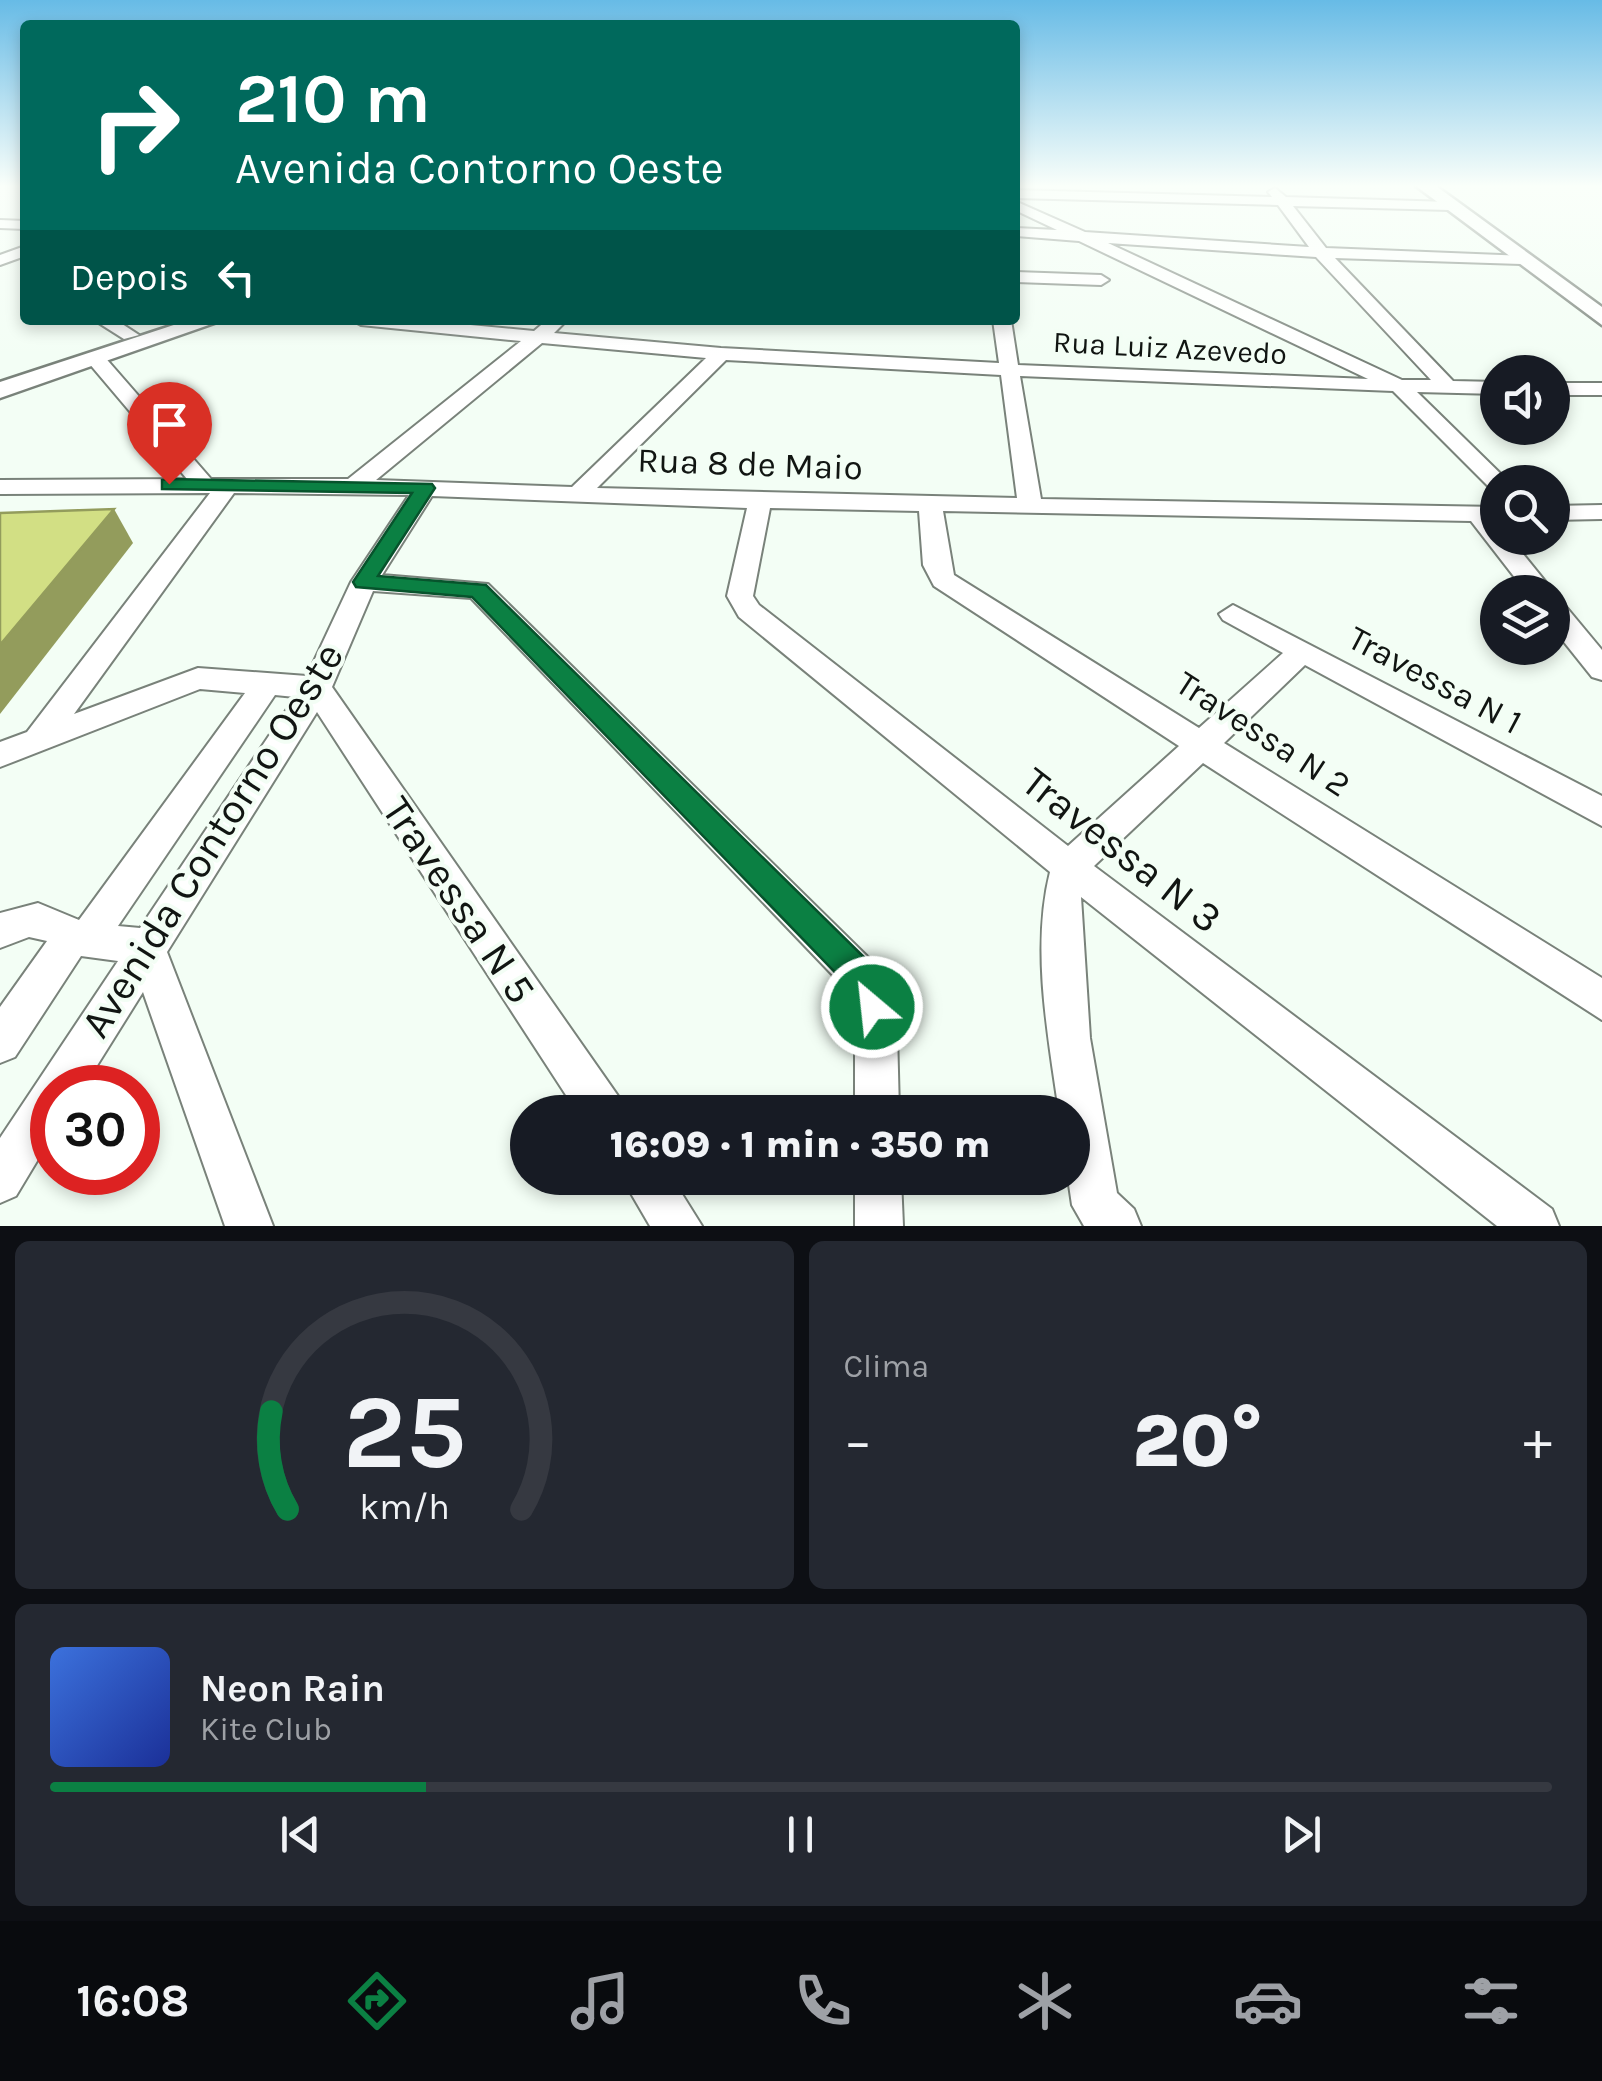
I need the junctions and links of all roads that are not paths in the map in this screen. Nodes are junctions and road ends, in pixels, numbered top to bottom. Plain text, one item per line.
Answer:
1 (1097, 243) edge
2 (1168, 243) edge
3 (1314, 243) edge
4 (1500, 243) edge
5 (1321, 253) junction
6 (1521, 259) junction
7 (1020, 276) edge
8 (1102, 280) dead end
9 (1602, 318) edge
10 (113, 325) edge
11 (160, 325) edge
12 (197, 325) edge
13 (407, 325) edge
14 (552, 325) edge
15 (1003, 325) edge
16 (130, 334) junction
17 (534, 339) junction
18 (720, 354) junction
19 (95, 358) junction
20 (1010, 371) junction
21 (0, 377) edge
22 (1399, 386) junction
23 (1448, 387) junction
24 (1480, 388) edge
25 (1570, 389) edge
26 (0, 390) edge
27 (1602, 390) edge
28 (1480, 466) edge
29 (215, 484) junction
30 (354, 486) junction
31 (0, 487) edge
32 (425, 488) junction
33 (578, 494) junction
34 (760, 501) junction
35 (930, 504) junction
36 (1030, 505) junction
37 (1570, 512) edge
38 (1602, 512) edge
39 (1480, 514) edge
40 (364, 582) junction
41 (1233, 614) dead end
42 (1570, 630) edge
43 (1302, 652) junction
44 (1602, 670) edge
45 (268, 682) junction
46 (317, 688) junction
47 (38, 739) junction
48 (1206, 744) junction
49 (0, 756) edge
50 (1602, 812) edge
51 (1069, 867) junction
52 (0, 932) edge
53 (79, 938) junction
54 (146, 947) junction
55 (1602, 1001) edge
56 (0, 1042) edge
57 (72, 1065) edge
58 (591, 1095) edge
59 (877, 1095) edge
60 (30, 1132) edge
61 (0, 1180) edge
62 (657, 1195) edge
63 (878, 1195) edge
64 (1098, 1219) edge
65 (249, 1226) edge
66 (678, 1226) edge
67 (878, 1226) edge
68 (1535, 1226) edge

1 - 22 street
2 - 5 street
3 - 5 street
4 - 6 main road
5 - 6 street
5 - 23 street
6 - 9 main road
7 - 8 street
10 - 16 street
11 - 16 main road
12 - 19 main road
13 - 17 street, Rua Luiz Azevedo
14 - 17 street
15 - 20 street
16 - 21 main road
17 - 18 street, Rua Luiz Azevedo
17 - 30 street
18 - 20 street, Rua Luiz Azevedo
18 - 33 street
19 - 26 main road
19 - 29 street
20 - 22 street, Rua Luiz Azevedo
20 - 36 street
22 - 23 street, Rua Luiz Azevedo
22 - 28 street
23 - 24 street, Rua Luiz Azevedo
25 - 27 street
29 - 30 street, Rua 8 de Maio
29 - 31 street, Rua 8 de Maio
29 - 47 street
30 - 32 street, Rua 8 de Maio
32 - 33 street, Rua 8 de Maio
32 - 40 street, Avenida Contorno Oeste
33 - 34 street, Rua 8 de Maio
34 - 35 street, Rua 8 de Maio
34 - 51 street, Travessa N 3
35 - 36 street, Rua 8 de Maio
35 - 48 street, Travessa N 2
36 - 39 street, Rua 8 de Maio
37 - 38 street
40 - 46 street, Avenida Contorno Oeste
40 - 59 street
41 - 43 street, Travessa N 1
42 - 44 street
43 - 48 street
43 - 50 street, Travessa N 1
45 - 46 street
45 - 47 street
45 - 53 street
46 - 54 street, Avenida Contorno Oeste
46 - 58 street, Travessa N 5
47 - 49 street
48 - 51 street
48 - 55 street, Travessa N 2
51 - 64 street
51 - 68 street, Travessa N 3
52 - 53 street
53 - 54 street
53 - 56 street
54 - 57 street, Avenida Contorno Oeste
54 - 65 street
60 - 61 street
62 - 66 street
63 - 67 street

